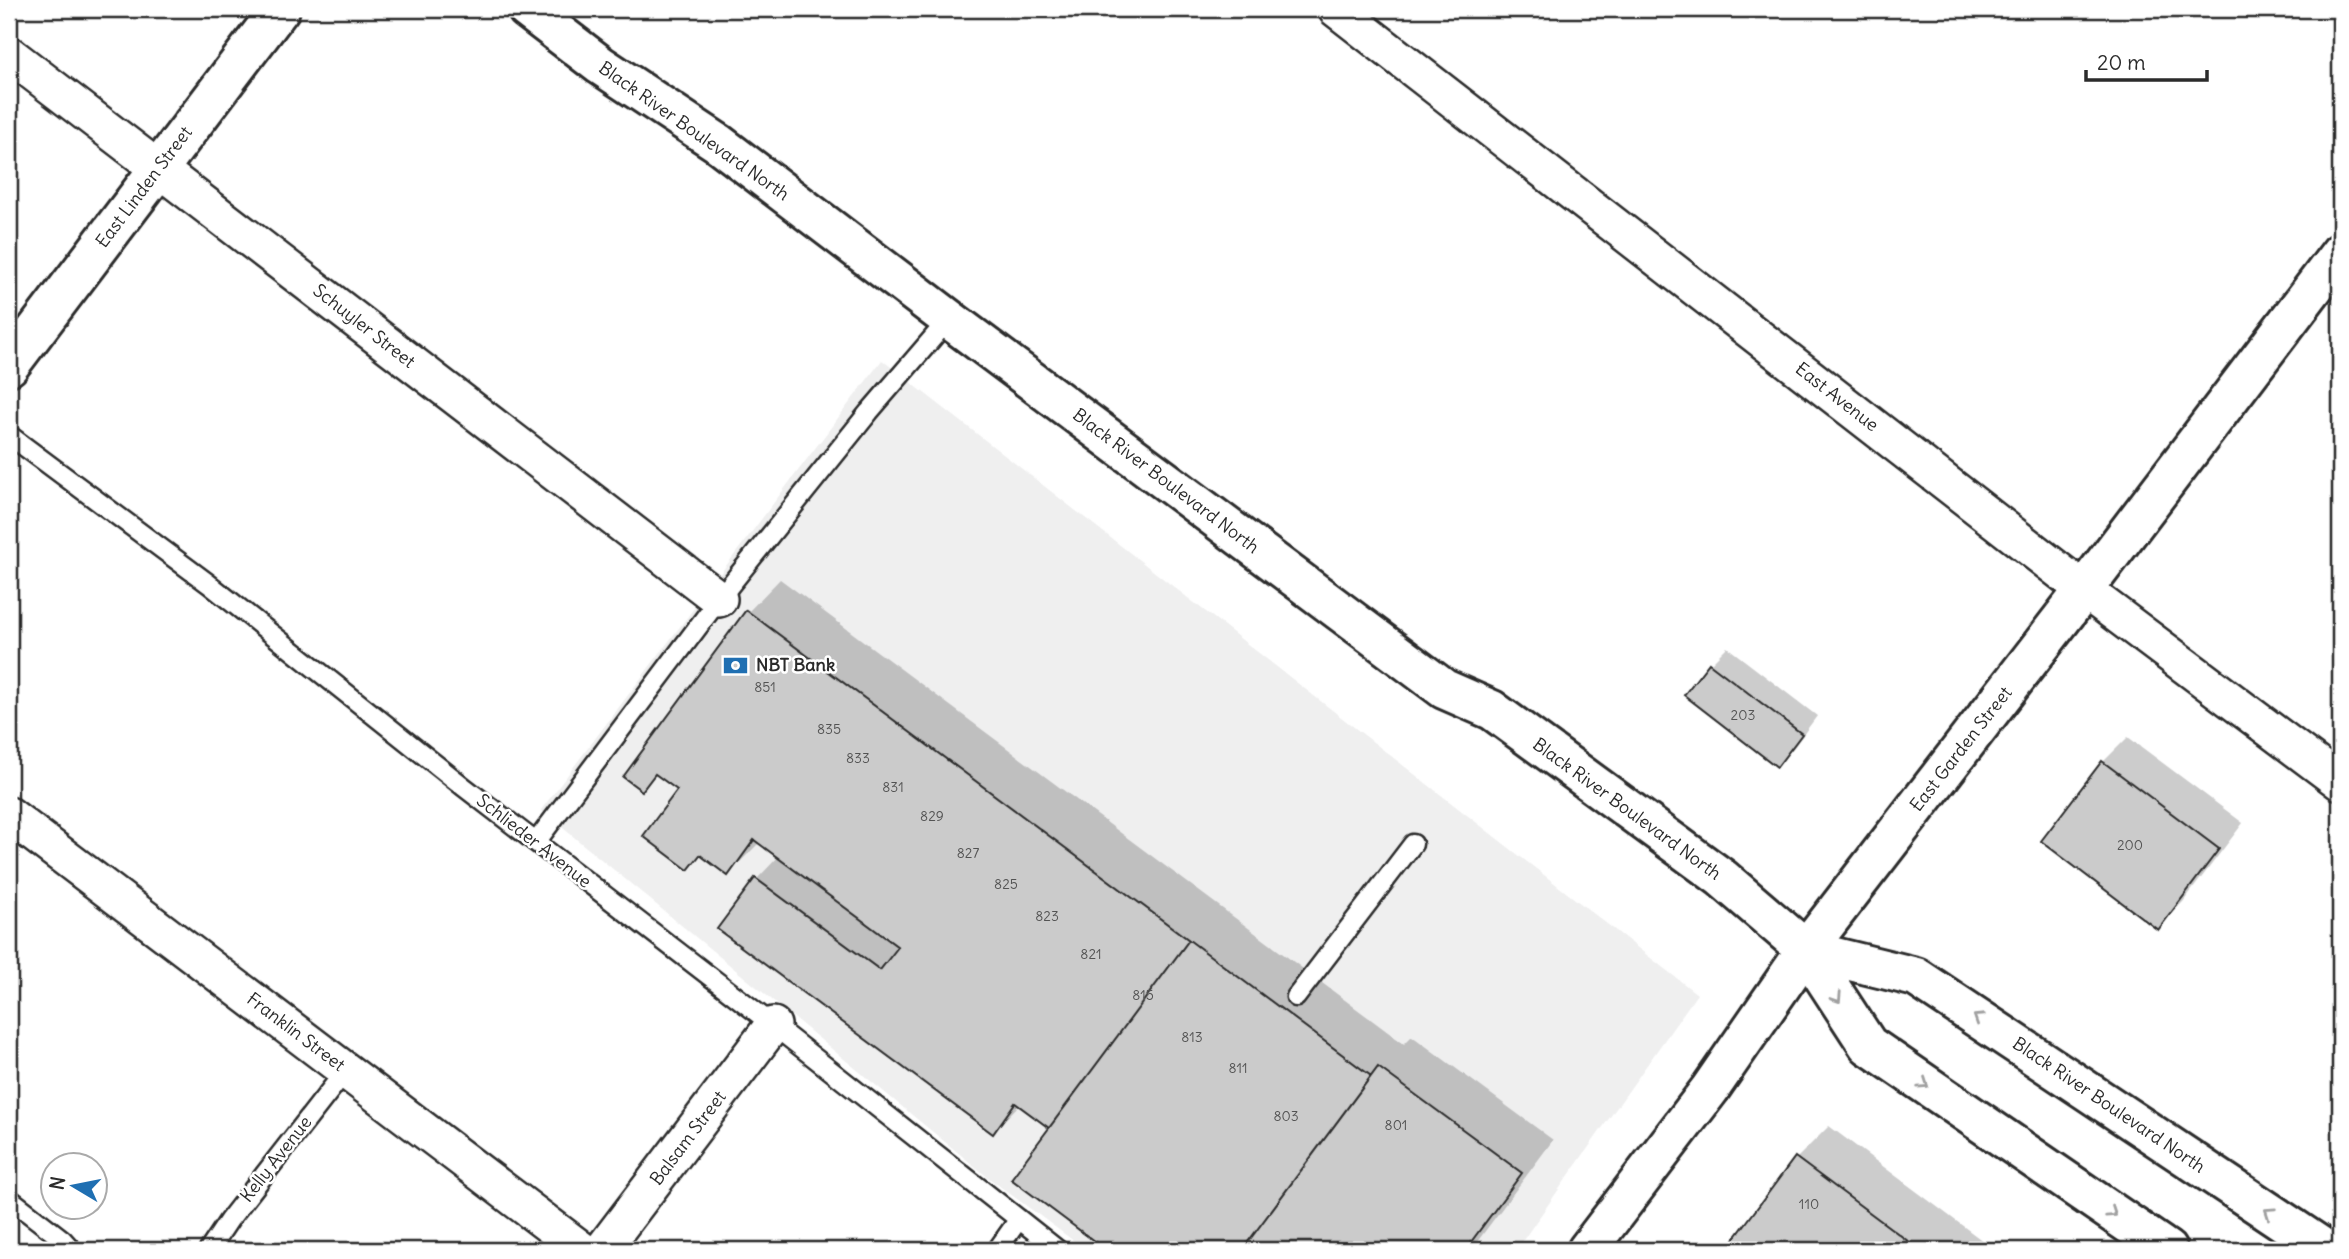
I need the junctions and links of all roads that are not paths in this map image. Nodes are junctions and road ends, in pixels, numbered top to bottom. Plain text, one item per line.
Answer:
1 (280, 9) edge
2 (527, 9) edge
3 (1336, 9) edge
4 (9, 54) edge
5 (159, 167) junction
6 (2340, 253) edge
7 (948, 318) junction
8 (9, 366) edge
9 (9, 435) edge
10 (2084, 590) junction
11 (719, 599) junction
12 (2340, 782) edge
13 (9, 815) edge
14 (536, 842) junction
15 (1413, 844) dead end
16 (1806, 950) junction
17 (1296, 998) dead end
18 (774, 1026) junction
19 (346, 1070) junction
20 (9, 1198) edge
21 (1019, 1219) junction
22 (72, 1250) edge
23 (209, 1250) edge
24 (582, 1250) edge
25 (602, 1250) edge
26 (997, 1250) edge
27 (1058, 1250) edge
28 (1587, 1250) edge
29 (2167, 1250) edge
30 (2326, 1250) edge

1 - 5 main road, East Linden Street
2 - 7 main road, Black River Boulevard North
3 - 10 street, East Avenue
4 - 5 street, Schuyler Street
5 - 8 main road, East Linden Street
5 - 11 street, Schuyler Street
6 - 10 main road, East Garden Street
7 - 11 lane
7 - 16 main road, Black River Boulevard North
9 - 14 lane, Schlieder Avenue
10 - 12 street, East Avenue
10 - 16 main road, East Garden Street
11 - 14 lane
13 - 19 street, Franklin Street
14 - 18 lane, Schlieder Avenue
15 - 17 lane
16 - 28 main road, East Garden Street
16 -> 29 main road, Black River Boulevard North
30 -> 16 main road, Black River Boulevard North
18 - 21 lane, Schlieder Avenue
18 - 25 street, Balsam Street
19 - 23 lane, Kelly Avenue
19 - 24 street, Franklin Street
20 - 22 lane
21 - 26 lane
21 - 27 lane, Schlieder Avenue

